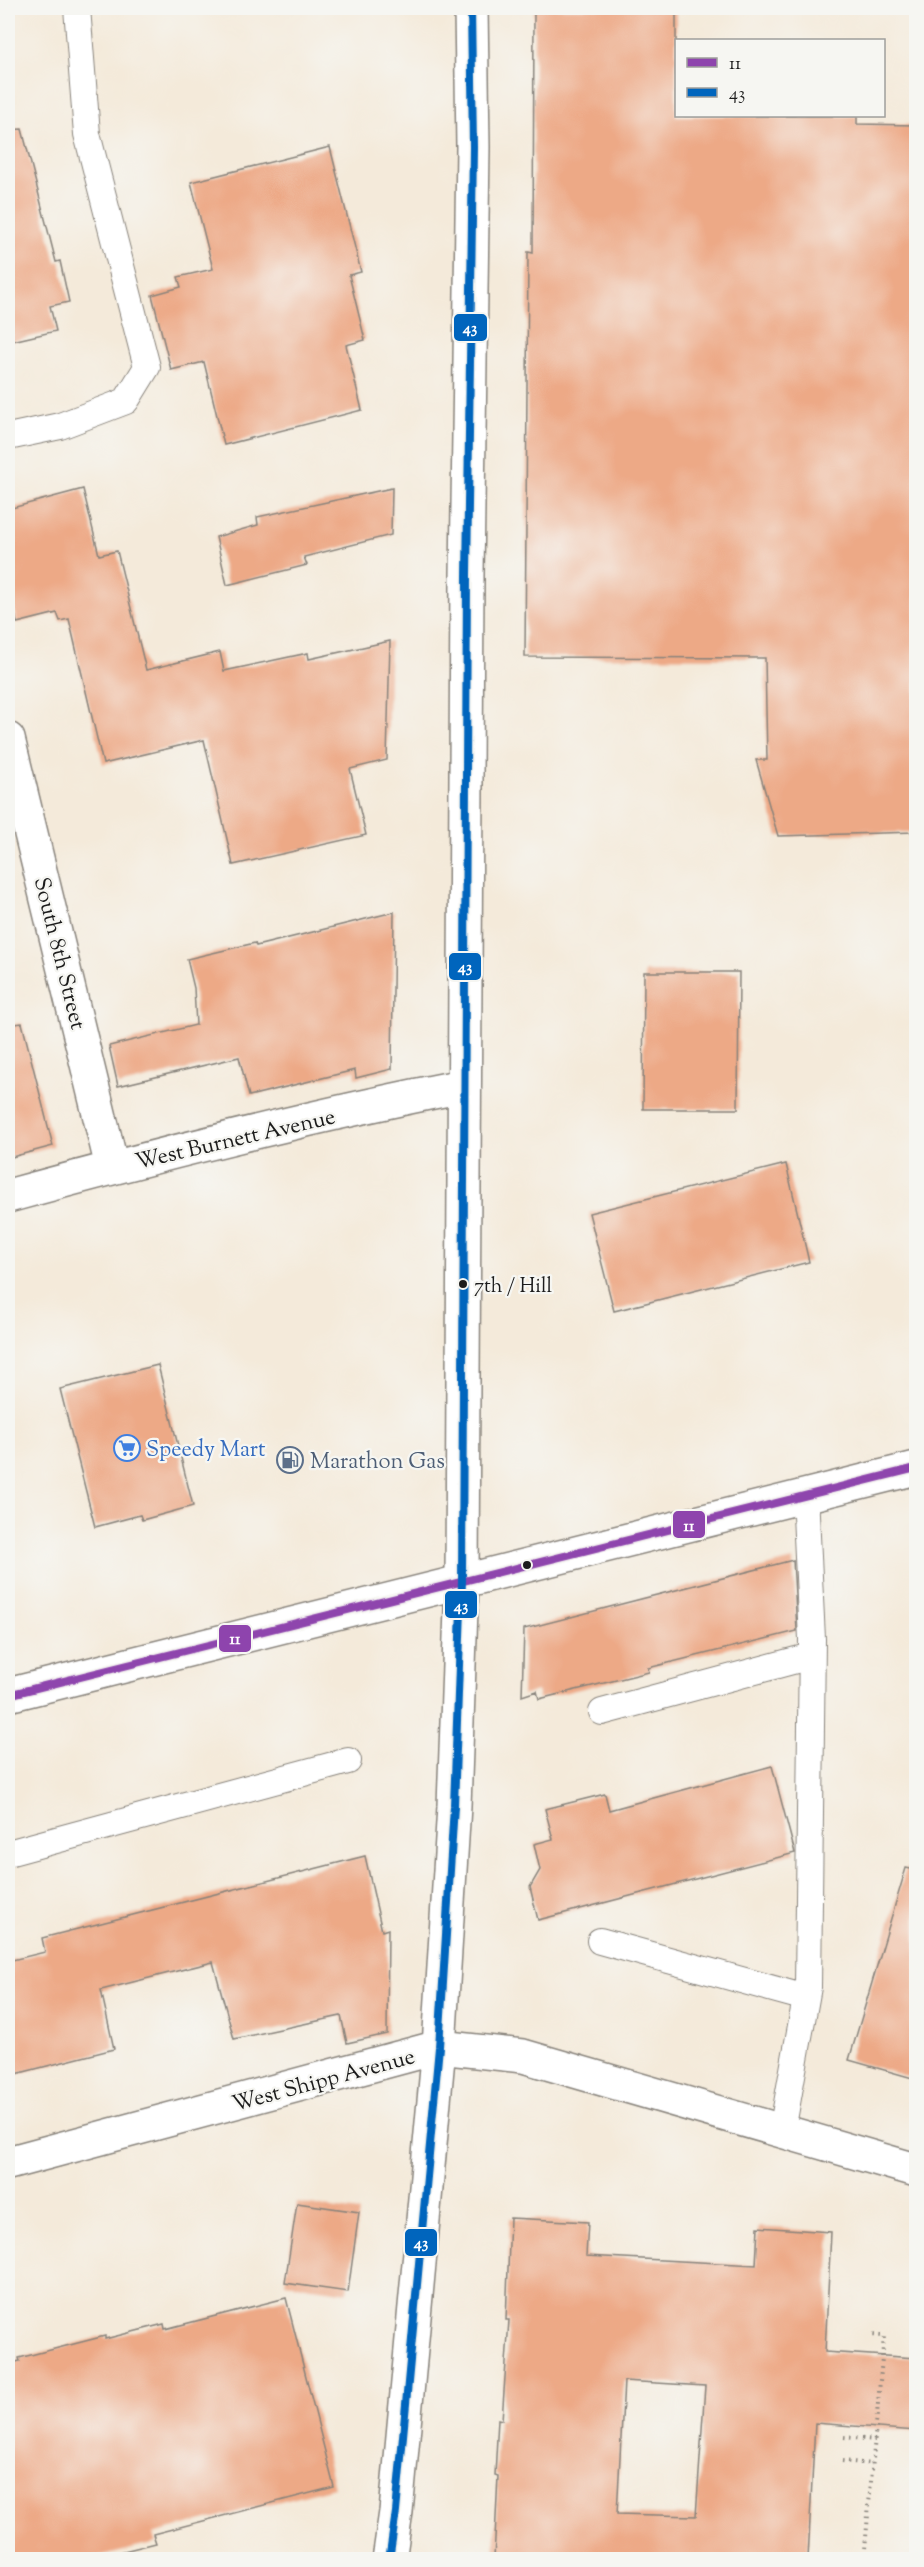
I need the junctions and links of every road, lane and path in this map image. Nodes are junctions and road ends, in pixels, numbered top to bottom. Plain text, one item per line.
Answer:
1 (77, 8) edge
2 (471, 8) edge
3 (8, 437) edge
4 (8, 739) edge
5 (464, 1086) junction
6 (112, 1167) junction
7 (8, 1196) edge
8 (916, 1468) edge
9 (805, 1494) junction
10 (462, 1581) junction
11 (811, 1656) junction
12 (8, 1695) edge
13 (602, 1712) dead end
14 (348, 1761) dead end
15 (8, 1853) edge
16 (600, 1941) dead end
17 (806, 1998) junction
18 (439, 2048) junction
19 (782, 2131) junction
20 (8, 2163) edge
21 (916, 2170) edge
22 (871, 2335) dead end
23 (844, 2438) dead end
24 (875, 2440) junction
25 (842, 2462) dead end
26 (872, 2464) junction
27 (389, 2559) edge
28 (864, 2559) edge

1 - 3 lane
2 - 5 street
4 - 6 street, South 8th Street
5 - 6 street, West Burnett Avenue
5 - 10 street
6 - 7 street, West Burnett Avenue
8 - 9 street
9 - 10 street
9 - 11 lane
10 - 12 street
10 - 18 street
11 - 13 lane
11 - 17 lane
14 - 15 lane
16 - 17 lane
17 - 19 lane
18 - 19 street, West Shipp Avenue
18 - 20 street, West Shipp Avenue
18 - 27 street
19 - 21 street, West Shipp Avenue
22 - 24 path
23 - 24 path
24 - 26 path
25 - 26 path
26 - 28 path

